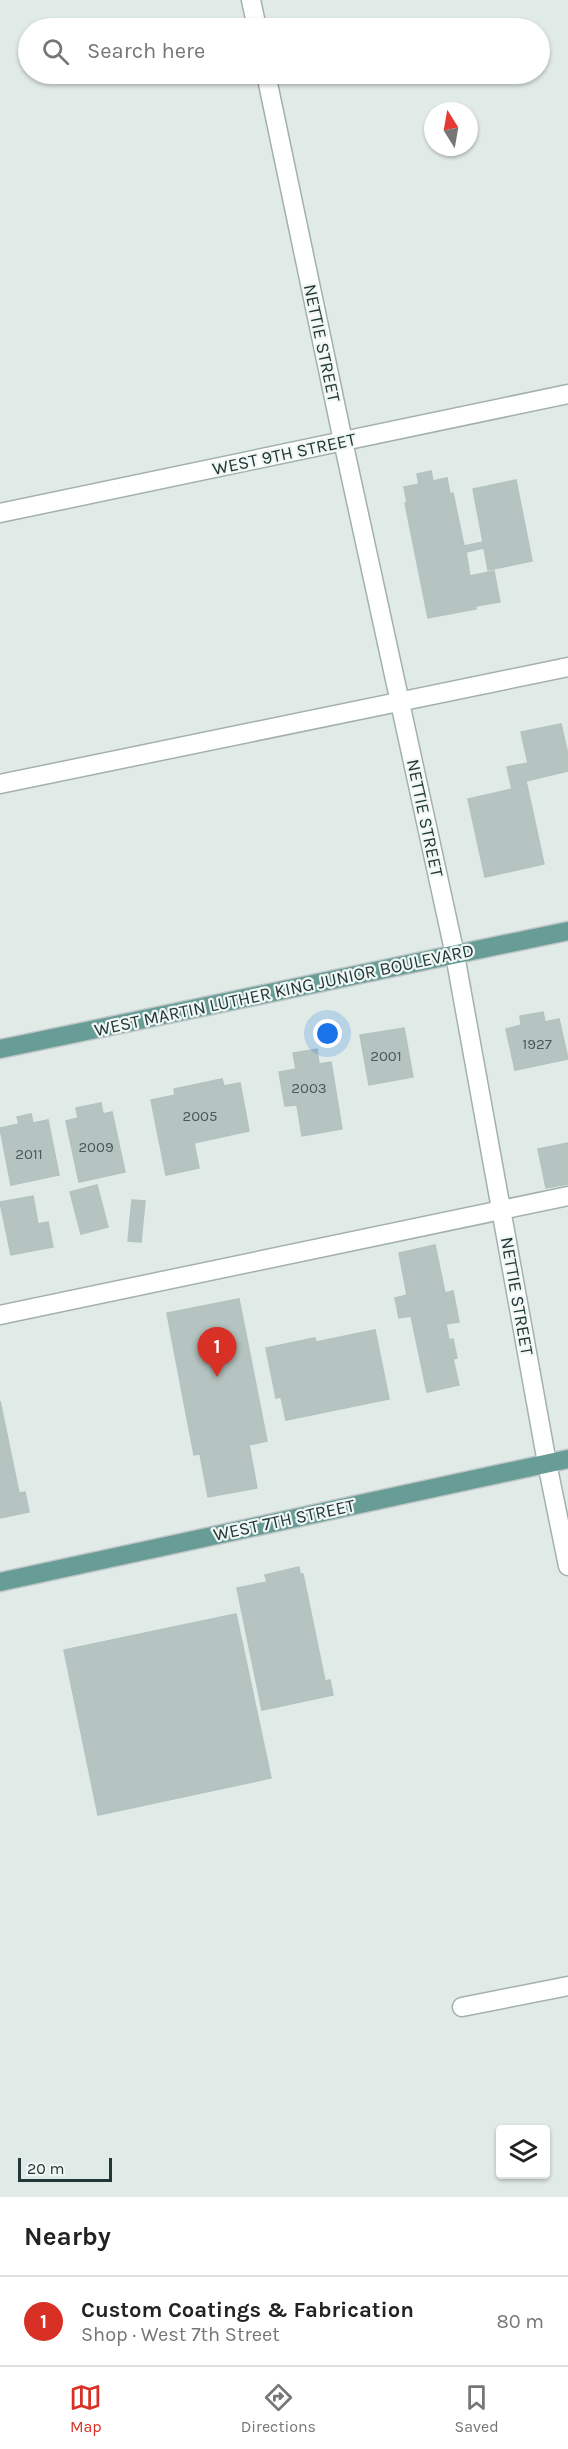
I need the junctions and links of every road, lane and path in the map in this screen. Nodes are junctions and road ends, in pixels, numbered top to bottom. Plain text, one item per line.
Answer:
1 (251, 0) edge
2 (255, 18) edge
3 (268, 84) edge
4 (568, 394) edge
5 (343, 441) junction
6 (0, 513) edge
7 (568, 667) edge
8 (400, 701) junction
9 (0, 784) edge
10 (568, 931) edge
11 (455, 955) junction
12 (0, 1049) edge
13 (568, 1196) edge
14 (501, 1210) junction
15 (0, 1315) edge
16 (568, 1459) edge
17 (547, 1463) junction
18 (568, 1566) edge
19 (0, 1582) edge
20 (568, 1986) edge
21 (462, 2007) dead end

1 - 2 street
3 - 5 street, NETTIE STREET
4 - 5 street, WEST 9TH STREET
5 - 6 street, WEST 9TH STREET
5 - 8 street, NETTIE STREET
7 - 8 street
8 - 9 street
8 - 11 street, NETTIE STREET
10 - 11 main road, WEST MARTIN LUTHER KING JUNIOR BOULEVARD
11 - 12 main road, WEST MARTIN LUTHER KING JUNIOR BOULEVARD
11 - 14 street, NETTIE STREET
13 - 14 street
14 - 15 street
14 - 17 street, NETTIE STREET
16 - 17 main road, WEST 7TH STREET
17 - 18 street, NETTIE STREET
17 - 19 main road, WEST 7TH STREET
20 - 21 street

